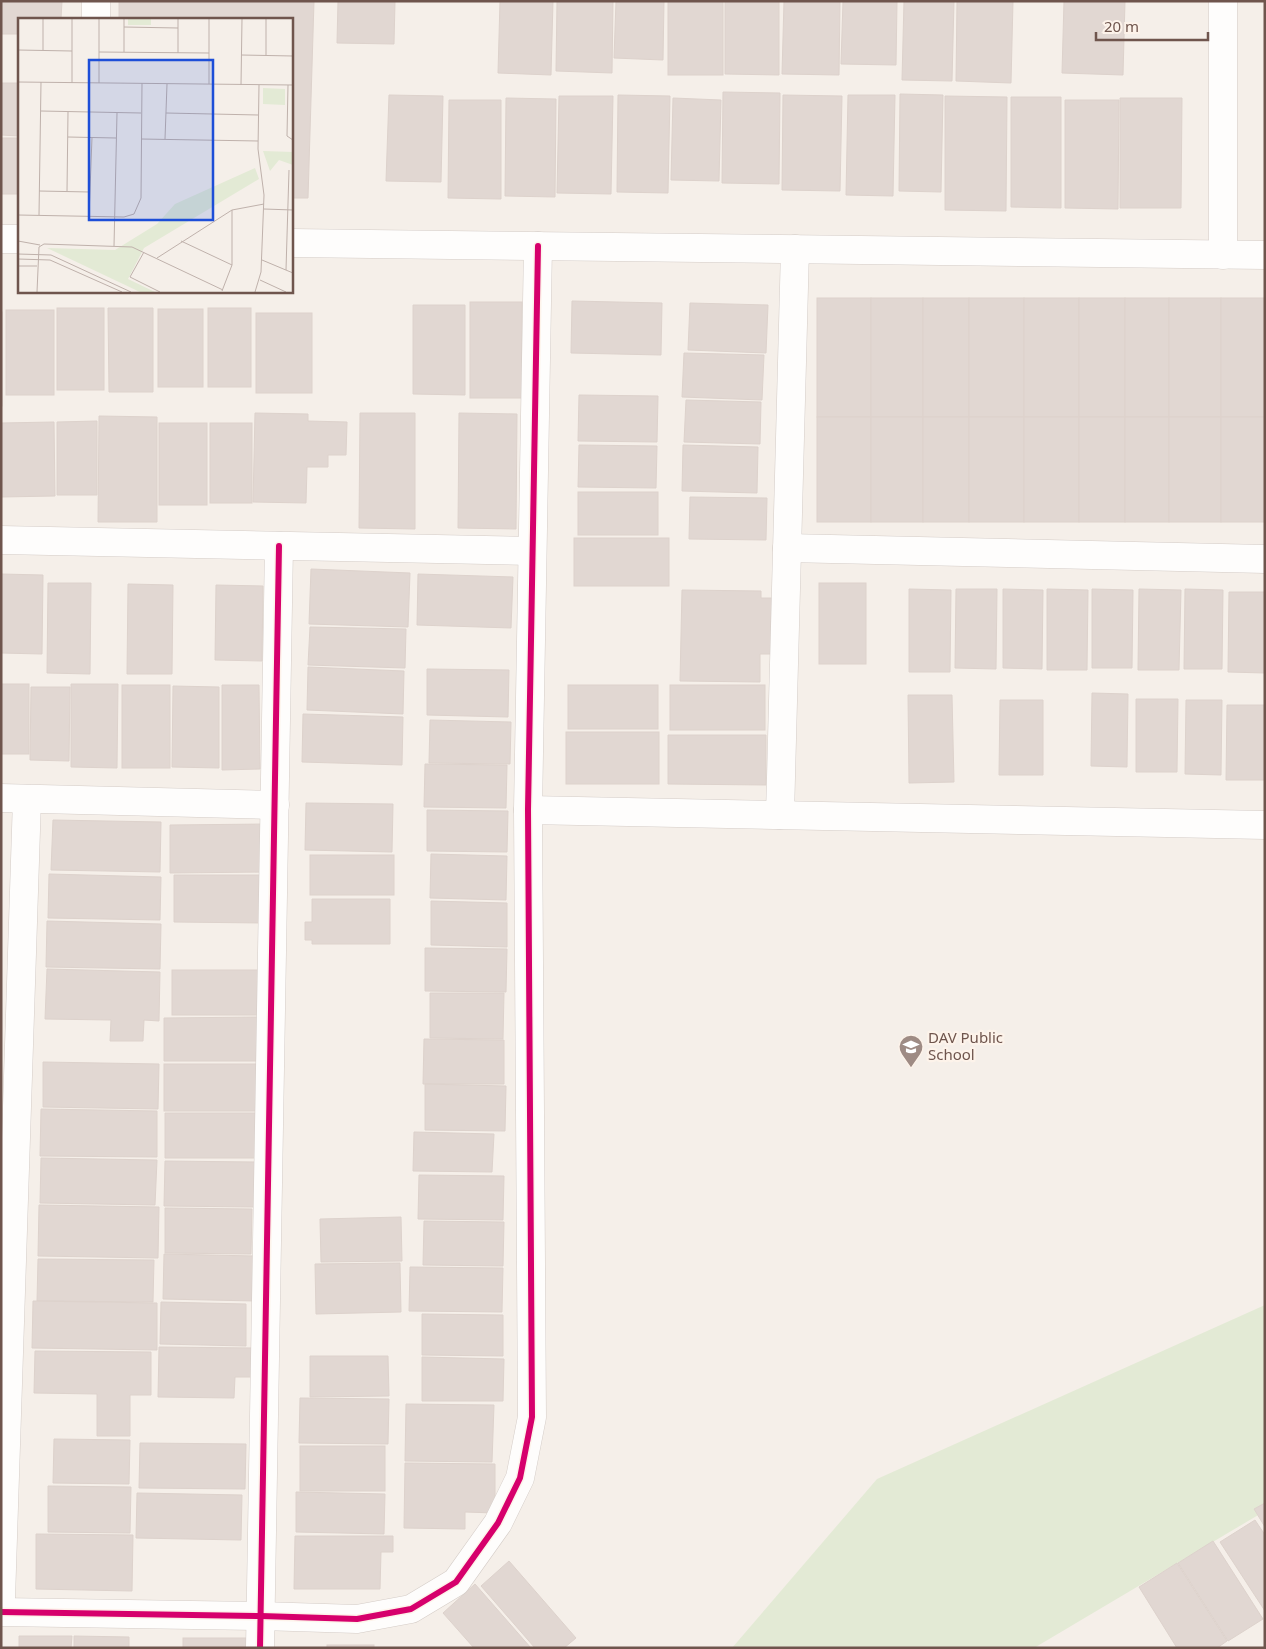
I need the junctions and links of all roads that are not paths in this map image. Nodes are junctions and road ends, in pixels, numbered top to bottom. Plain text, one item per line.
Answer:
1 (96, 1) edge
2 (1224, 1) edge
3 (96, 18) edge
4 (1, 239) edge
5 (18, 239) edge
6 (292, 243) edge
7 (538, 246) junction
8 (795, 249) junction
9 (1223, 255) junction
10 (1265, 255) edge
11 (1, 540) edge
12 (279, 546) junction
13 (787, 548) junction
14 (532, 551) junction
15 (1265, 559) edge
16 (14, 798) edge
17 (275, 805) junction
18 (528, 810) junction
19 (780, 815) junction
20 (1265, 825) edge
21 (5, 1357) edge
22 (1, 1598) edge
23 (1, 1612) edge
24 (260, 1616) junction
25 (260, 1648) edge

1 - 3 street
2 - 9 street
4 - 5 street
6 - 7 street
7 - 8 street
7 - 14 street
8 - 9 street
8 - 13 street
9 - 10 street
11 - 12 street
12 - 14 street
12 - 17 street
13 - 15 street
13 - 19 street
14 - 18 street
16 - 17 street
16 - 21 street
17 - 24 street
18 - 19 street
18 - 24 street
19 - 20 street
21 - 22 street
23 - 24 street
24 - 25 street

